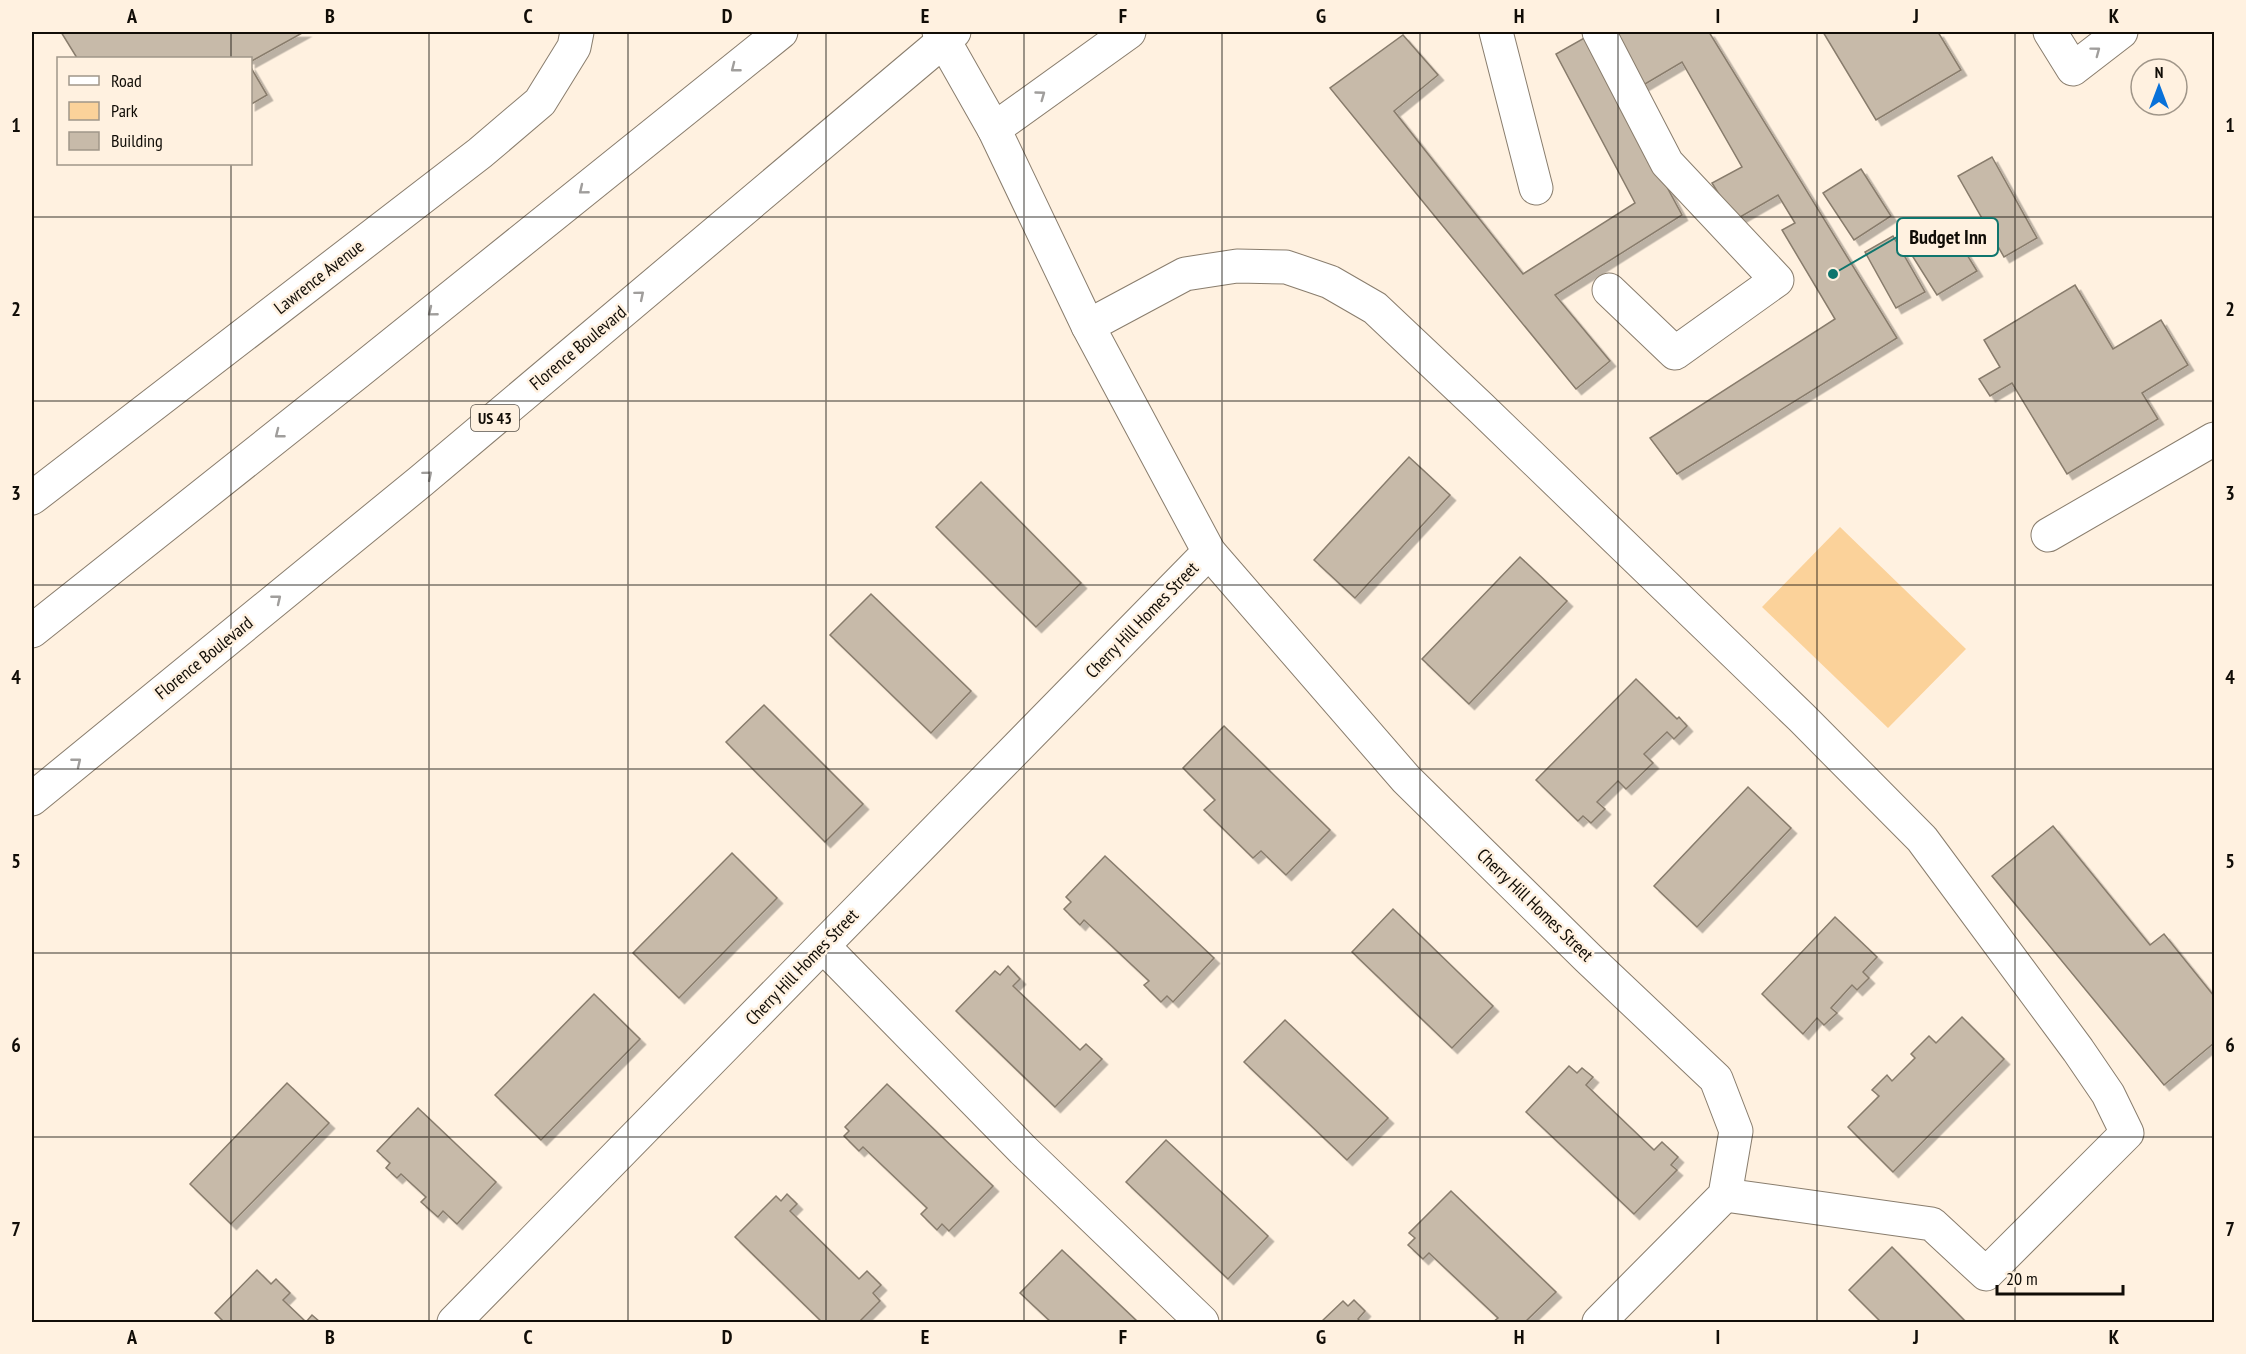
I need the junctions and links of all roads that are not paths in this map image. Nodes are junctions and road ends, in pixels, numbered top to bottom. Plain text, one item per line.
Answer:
1 (577, 32) edge
2 (781, 32) edge
3 (1129, 32) edge
4 (1496, 32) edge
5 (1599, 32) edge
6 (2121, 32) edge
7 (950, 33) edge
8 (2062, 36) edge
9 (994, 129) junction
10 (1536, 188) dead end
11 (1609, 290) dead end
12 (1088, 326) junction
13 (2214, 439) edge
14 (32, 498) edge
15 (2048, 535) dead end
16 (1209, 552) junction
17 (32, 631) edge
18 (32, 799) edge
19 (823, 946) junction
20 (1725, 1196) junction
21 (454, 1323) edge
22 (1202, 1323) edge
23 (1599, 1323) edge

1 - 14 main road, Lawrence Avenue
2 -> 17 main road
9 -> 3 main road
4 - 10 main road
5 - 11 main road
8 -> 6 main road
7 - 9 main road
18 -> 7 main road, Florence Boulevard / US 43
9 - 12 main road
12 - 16 main road
12 - 20 main road
13 - 15 main road
16 - 19 main road, Cherry Hill Homes Street
16 - 20 main road, Cherry Hill Homes Street
19 - 21 main road, Cherry Hill Homes Street
19 - 22 main road
20 - 23 main road

